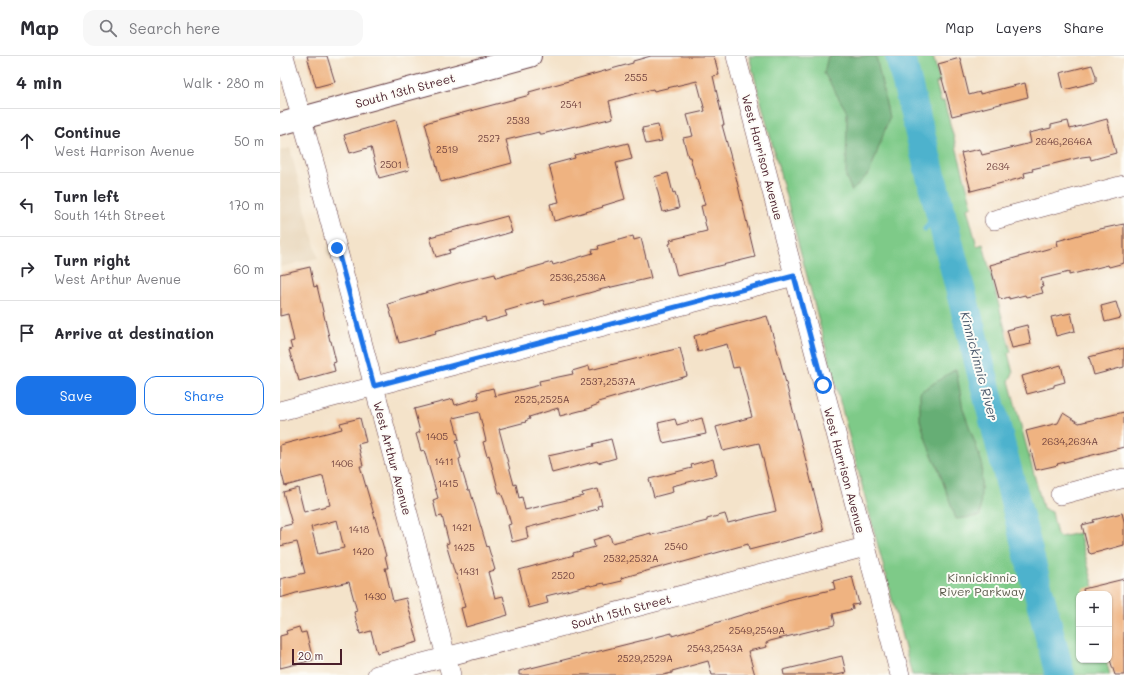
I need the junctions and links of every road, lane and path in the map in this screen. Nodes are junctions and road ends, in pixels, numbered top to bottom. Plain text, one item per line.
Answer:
1 (284, 56) edge
2 (530, 56) edge
3 (736, 56) edge
4 (302, 118) junction
5 (280, 124) edge
6 (1124, 185) edge
7 (994, 220) dead end
8 (794, 276) junction
9 (374, 386) junction
10 (280, 411) edge
11 (1124, 478) edge
12 (1060, 496) dead end
13 (865, 546) junction
14 (446, 657) junction
15 (377, 675) edge
16 (451, 675) edge
17 (900, 675) edge

1 - 4 street, West Arthur Avenue
2 - 4 street, South 13th Street
3 - 8 street, West Harrison Avenue
4 - 5 street, South 13th Street
4 - 9 street, West Arthur Avenue
6 - 7 street
8 - 9 street
8 - 13 street, West Harrison Avenue
9 - 10 street
9 - 14 street, West Arthur Avenue
11 - 12 street
13 - 14 street, South 15th Street
13 - 17 street, West Harrison Avenue
14 - 15 street, South 15th Street
14 - 16 street, West Arthur Avenue

